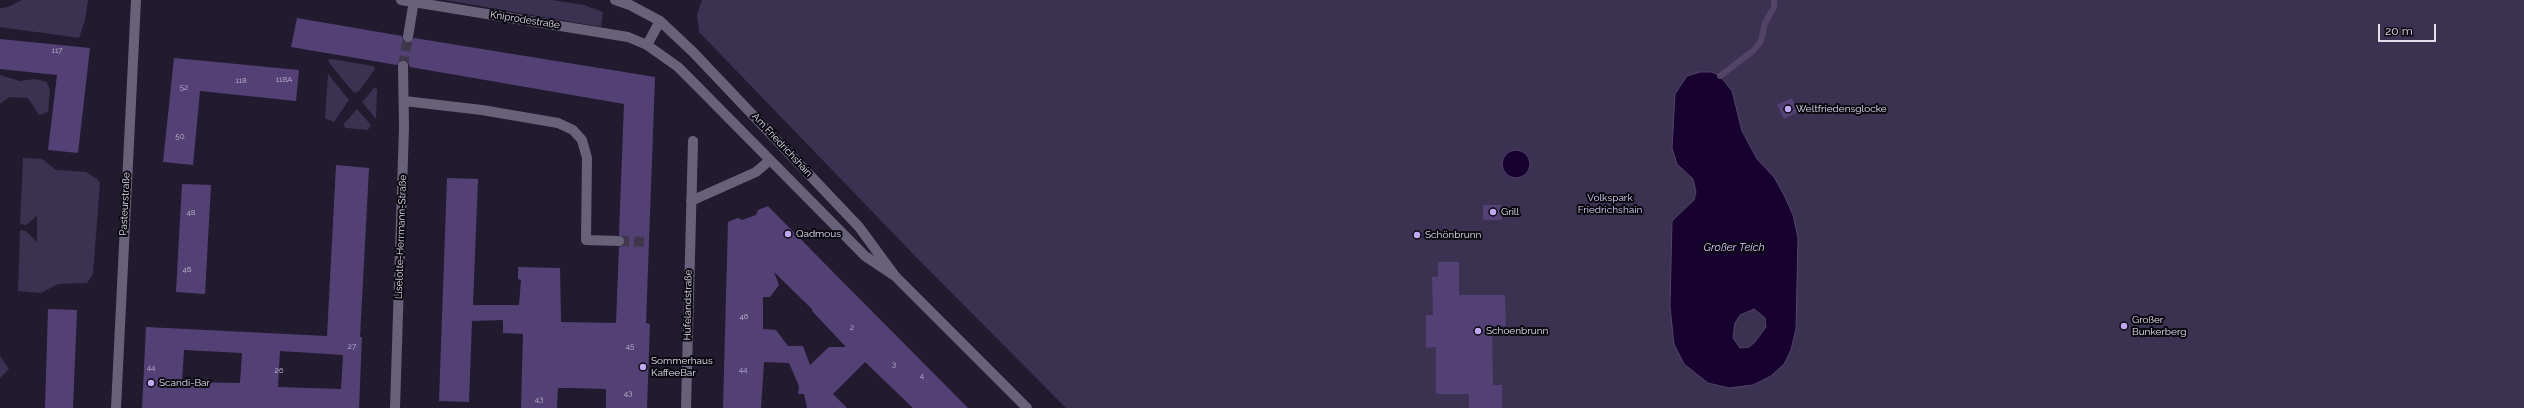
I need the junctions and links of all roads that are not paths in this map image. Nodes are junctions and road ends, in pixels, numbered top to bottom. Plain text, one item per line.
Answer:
1 (136, 0) edge
2 (401, 0) edge
3 (615, 0) edge
4 (414, 1) edge
5 (660, 21) junction
6 (408, 37) tunnel mouth
7 (647, 45) junction
8 (403, 66) tunnel mouth
9 (404, 101) junction
10 (693, 141) dead end
11 (770, 160) junction
12 (691, 201) junction
13 (619, 241) tunnel mouth
14 (895, 276) junction
15 (116, 408) edge
16 (395, 408) edge
17 (686, 408) edge
18 (1027, 408) edge

1 - 15 street, Pasteurstraße
2 - 4 street, Kniprodestraße
3 - 5 street
4 - 6 street
4 - 7 street, Kniprodestraße
5 - 7 street
5 - 14 street, Am Friedrichshain
7 - 11 street, Am Friedrichshain
8 - 9 street, Liselotte-Herrmann-Straße
9 - 13 street
9 - 16 street, Liselotte-Herrmann-Straße
10 - 12 street, Hufelandstraße
11 - 12 street
11 - 14 street, Am Friedrichshain
12 - 17 street, Hufelandstraße
14 - 18 street, Am Friedrichshain

